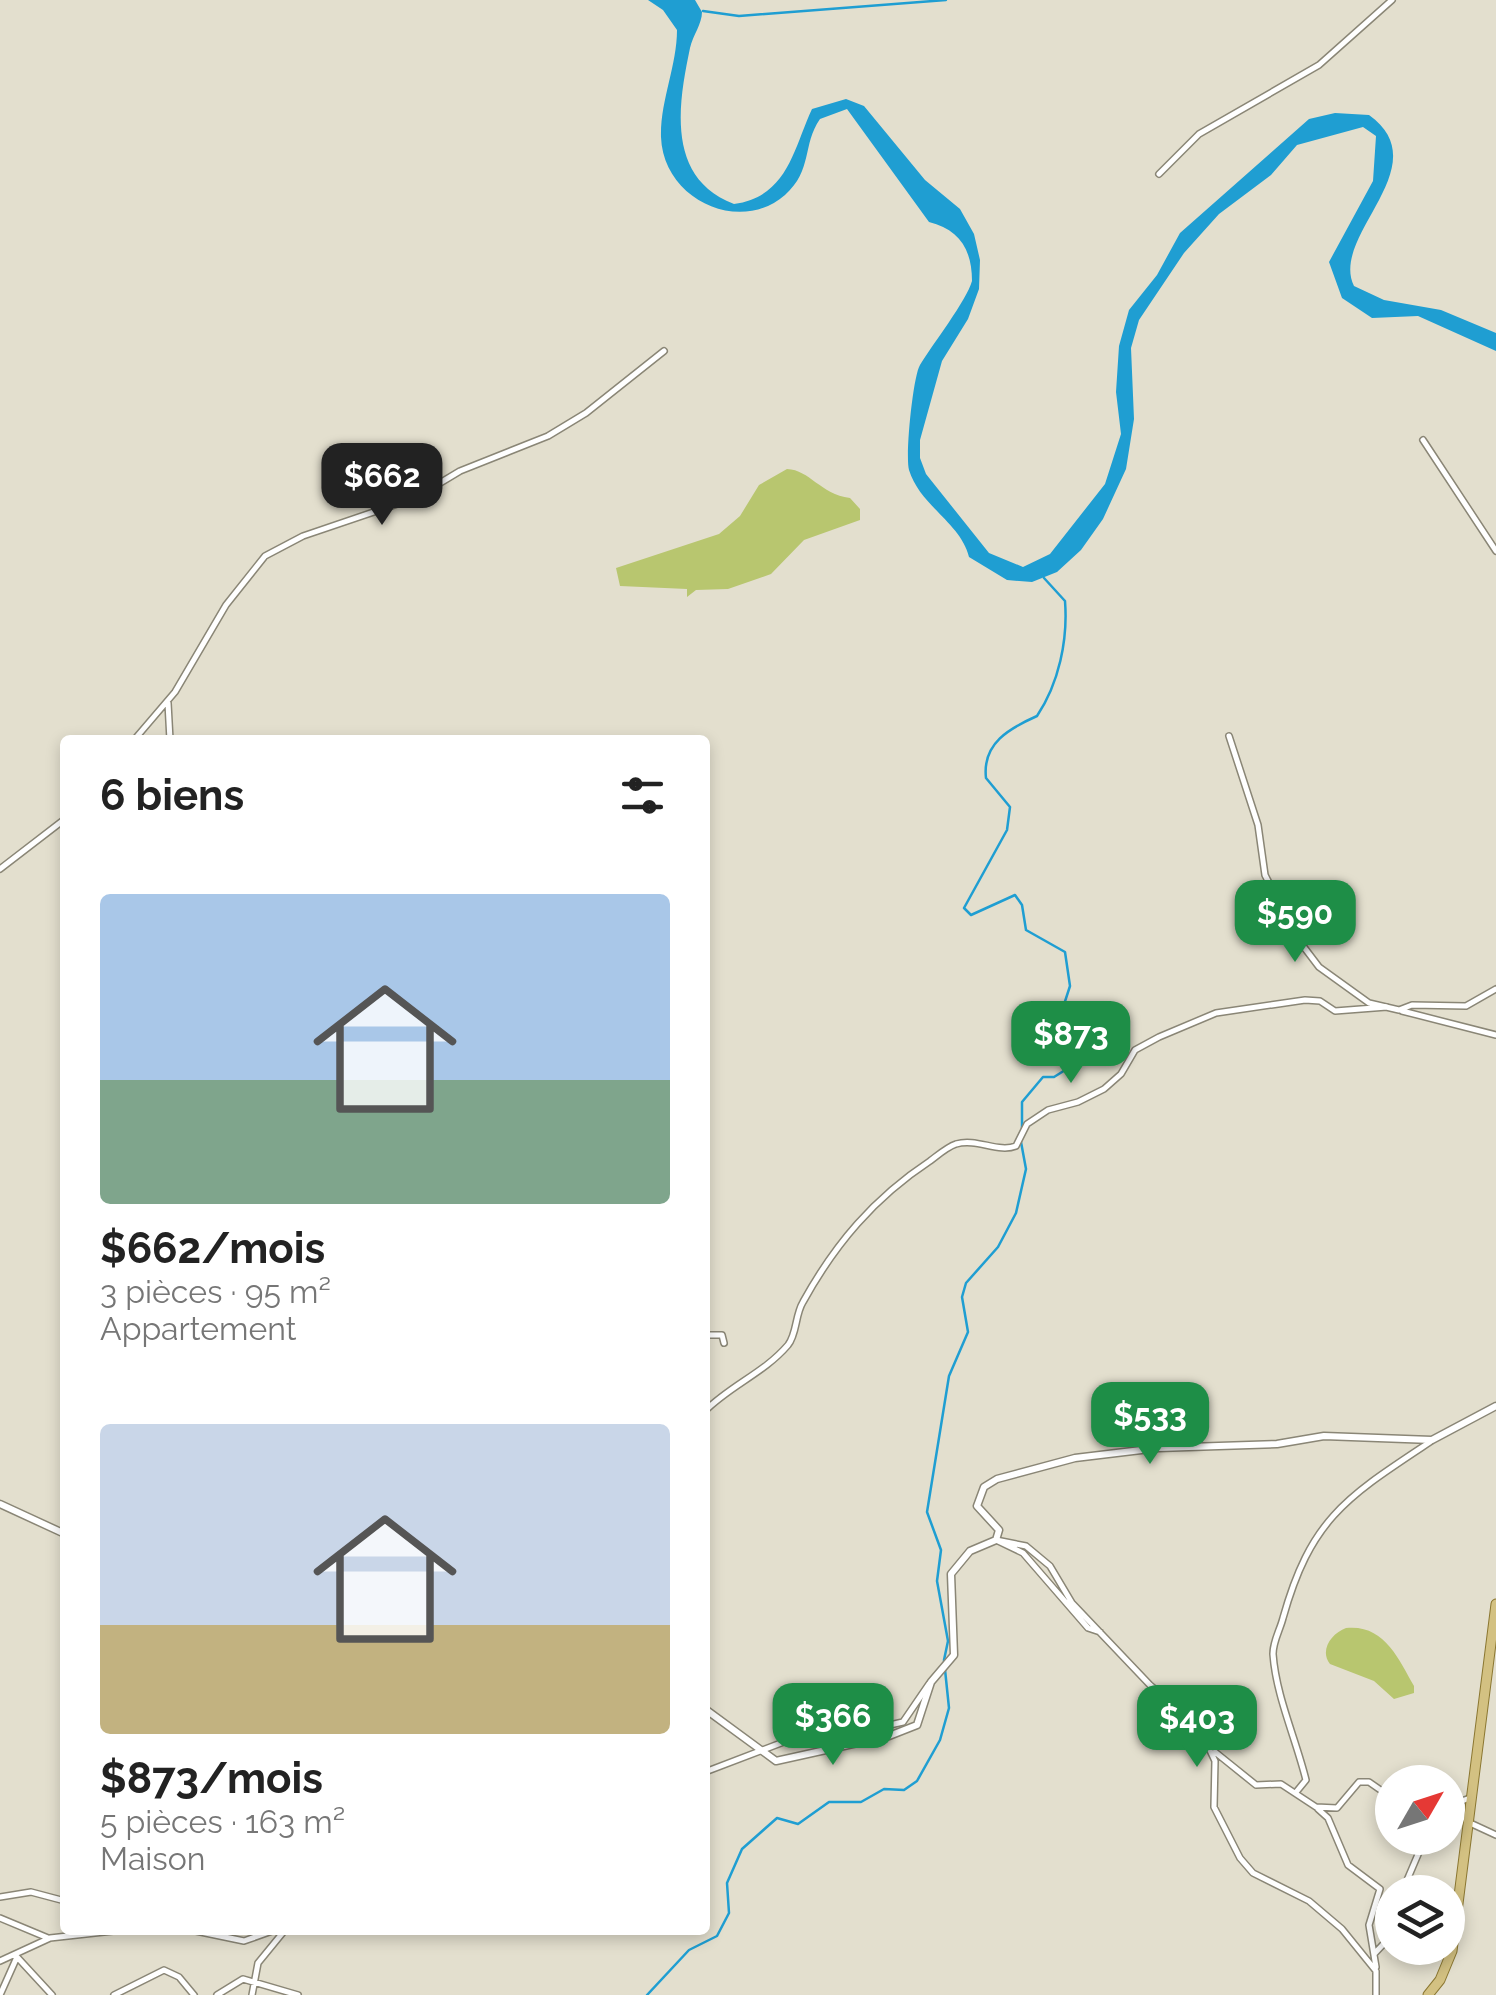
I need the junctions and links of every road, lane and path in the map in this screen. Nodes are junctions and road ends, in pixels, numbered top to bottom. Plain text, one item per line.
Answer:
1 (1392, 0) edge
2 (1160, 174) dead end
3 (664, 351) dead end
4 (1423, 440) dead end
5 (1496, 551) edge
6 (168, 700) junction
7 (138, 735) edge
8 (170, 735) edge
9 (1228, 736) dead end
10 (60, 823) edge
11 (0, 869) edge
12 (1496, 988) edge
13 (1387, 1007) junction
14 (1399, 1010) junction
15 (1496, 1034) edge
16 (710, 1335) edge
17 (724, 1343) dead end
18 (710, 1406) edge
19 (1496, 1406) edge
20 (1432, 1440) junction
21 (0, 1504) edge
22 (60, 1532) edge
23 (996, 1540) junction
24 (1496, 1604) edge
25 (931, 1682) junction
26 (710, 1712) edge
27 (758, 1750) junction
28 (1212, 1750) junction
29 (710, 1770) edge
30 (1375, 1786) edge
31 (1297, 1791) junction
32 (1470, 1798) junction
33 (1465, 1800) edge
34 (1316, 1807) junction
35 (1467, 1822) junction
36 (1496, 1835) edge
37 (0, 1897) edge
38 (60, 1899) edge
39 (0, 1918) edge
40 (77, 1935) edge
41 (218, 1935) edge
42 (260, 1935) edge
43 (281, 1935) edge
44 (50, 1938) junction
45 (1374, 1952) joint
46 (16, 1957) junction
47 (0, 1962) edge
48 (1376, 1972) junction
49 (252, 1981) junction
50 (215, 1994) edge
51 (0, 1995) edge
52 (52, 1995) edge
53 (114, 1995) edge
54 (194, 1995) edge
55 (252, 1995) edge
56 (298, 1995) edge
57 (1376, 1995) edge
58 (1428, 1995) edge

1 - 2 street
3 - 6 street
4 - 5 street
6 - 7 street
6 - 8 street
9 - 13 street
10 - 11 street
12 - 14 street
13 - 14 street
13 - 18 street
14 - 15 street
16 - 17 street
19 - 20 street
20 - 23 street
20 - 31 street
21 - 22 street
23 - 25 street
23 - 28 street
24 - 32 main road
25 - 27 street
25 - 27 street
26 - 27 street
27 - 29 street
28 - 31 street
28 - 48 street
30 - 34 street
31 - 34 street
32 - 33 street
32 - 35 main road
34 - 45 street
35 - 36 street
35 - 58 main road
37 - 38 street
39 - 44 street
40 - 44 street
41 - 42 street
43 - 49 street
44 - 46 street
45 - 48 street
46 - 47 street
46 - 51 street
46 - 52 street
48 - 57 street
49 - 50 street
49 - 55 street
49 - 56 street
53 - 54 street

